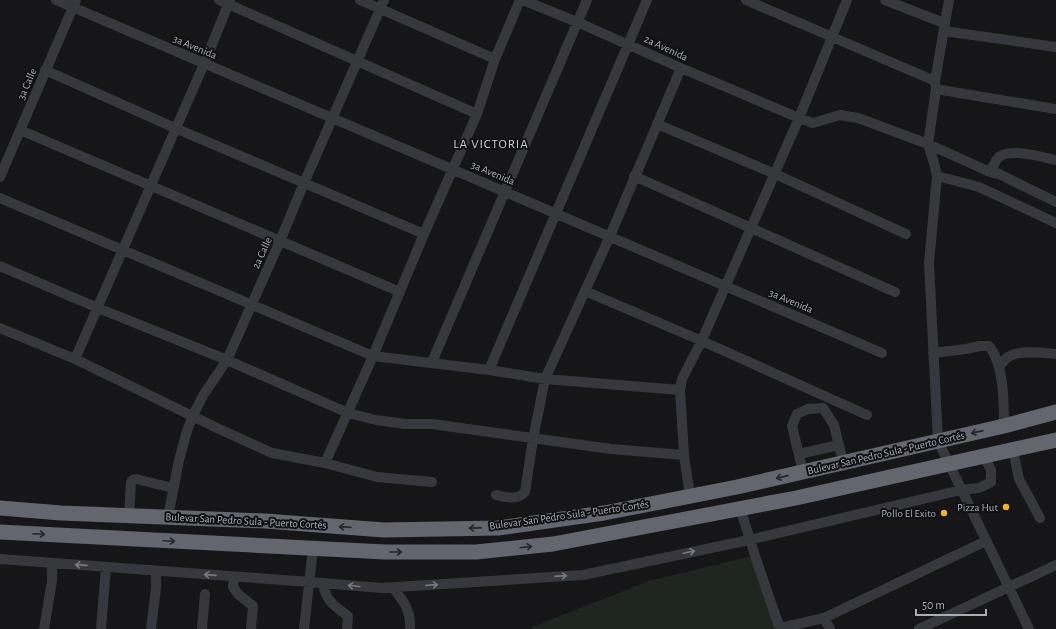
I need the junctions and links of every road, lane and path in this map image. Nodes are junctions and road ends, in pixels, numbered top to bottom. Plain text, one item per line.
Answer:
1 (56, 0) edge
2 (360, 0) edge
3 (520, 0) edge
4 (523, 0) edge
5 (587, 0) edge
6 (647, 0) edge
7 (746, 0) edge
8 (847, 0) edge
9 (885, 0) edge
10 (949, 0) edge
11 (226, 1) edge
12 (75, 4) edge
13 (383, 4) edge
14 (577, 22) junction
15 (944, 27) junction
16 (832, 38) junction
17 (628, 44) junction
18 (1056, 47) edge
19 (495, 59) junction
20 (358, 61) junction
21 (204, 64) junction
22 (681, 68) junction
23 (45, 70) junction
24 (936, 85) junction
25 (1056, 108) edge
26 (478, 114) junction
27 (799, 118) junction
28 (332, 119) junction
29 (657, 124) junction
30 (175, 128) junction
31 (20, 130) junction
32 (928, 144) junction
33 (1056, 160) edge
34 (453, 169) junction
35 (990, 172) junction
36 (774, 173) junction
37 (634, 176) junction
38 (937, 176) junction
39 (0, 177) edge
40 (304, 183) junction
41 (150, 186) junction
42 (505, 191) junction
43 (0, 198) edge
44 (1056, 202) edge
45 (556, 214) junction
46 (1055, 222) edge
47 (750, 228) junction
48 (424, 234) junction
49 (906, 234) dead end
50 (610, 236) junction
51 (280, 241) junction
52 (123, 250) junction
53 (0, 266) edge
54 (725, 286) junction
55 (585, 291) junction
56 (400, 292) junction
57 (895, 292) dead end
58 (251, 304) junction
59 (98, 308) junction
60 (0, 328) edge
61 (702, 341) junction
62 (882, 353) dead end
63 (933, 353) junction
64 (1056, 354) edge
65 (373, 356) junction
66 (75, 359) junction
67 (227, 360) junction
68 (432, 362) junction
69 (999, 367) junction
70 (489, 370) junction
71 (545, 379) junction
72 (680, 390) junction
73 (348, 412) junction
74 (1056, 412) edge
75 (193, 415) junction
76 (866, 415) dead end
77 (1004, 426) junction
78 (533, 439) junction
79 (938, 440) junction
80 (1056, 440) edge
81 (839, 445) junction
82 (1013, 450) junction
83 (799, 454) junction
84 (684, 456) junction
85 (984, 456) junction
86 (843, 462) junction
87 (325, 463) junction
88 (948, 464) junction
89 (803, 472) junction
90 (432, 482) dead end
91 (173, 488) junction
92 (961, 490) junction
93 (496, 495) dead end
94 (690, 496) junction
95 (0, 508) edge
96 (740, 508) junction
97 (129, 516) junction
98 (168, 517) junction
99 (0, 518) edge
100 (1040, 518) dead end
101 (0, 532) edge
102 (749, 540) junction
103 (986, 541) junction
104 (313, 548) junction
105 (0, 559) edge
106 (52, 563) junction
107 (1056, 565) edge
108 (106, 567) junction
109 (156, 571) junction
110 (234, 577) junction
111 (310, 582) junction
112 (323, 583) junction
113 (393, 588) junction
114 (1008, 588) junction
115 (205, 594) dead end
116 (824, 618) junction
117 (44, 629) edge
118 (101, 629) edge
119 (151, 629) edge
120 (202, 629) edge
121 (251, 629) edge
122 (304, 629) edge
123 (347, 629) edge
124 (410, 629) edge
125 (780, 629) edge
126 (830, 629) edge
127 (919, 629) edge
128 (1029, 629) edge

1 - 12 street, 3a Avenida
2 - 13 street
3 - 19 street
4 - 14 street, 2a Avenida
5 - 14 street
6 - 17 street
7 - 16 street
8 - 16 street
9 - 15 street
10 - 15 street
11 - 20 street
11 - 21 street
12 - 21 street, 3a Avenida
12 - 23 street, 3a Calle
13 - 19 street
13 - 20 street, 2a Calle
14 - 17 street, 2a Avenida
14 - 42 street
15 - 18 street
15 - 24 street
16 - 24 street
16 - 27 street
17 - 22 street, 2a Avenida
17 - 45 street
19 - 26 street
20 - 26 street
20 - 28 street, 2a Calle
21 - 28 street, 3a Avenida
21 - 30 street
22 - 27 street, 2a Avenida
22 - 29 street
23 - 30 street
23 - 31 street, 3a Calle
24 - 25 street
24 - 32 street
26 - 34 street
27 - 32 street, 2a Avenida
27 - 36 street
28 - 34 street, 3a Avenida
28 - 40 street, 2a Calle
29 - 36 street
29 - 37 street
30 - 40 street
30 - 41 street
31 - 39 street, 3a Calle
31 - 41 street
32 - 35 street, 2a Avenida
32 - 38 street
33 - 35 street
34 - 42 street, 3a Avenida
34 - 48 street
35 - 44 street, 2a Avenida
36 - 47 street
36 - 49 street
37 - 47 street
37 - 50 street
38 - 46 street
38 - 63 street
40 - 48 street
40 - 51 street, 2a Calle
41 - 51 street
41 - 52 street
42 - 45 street, 3a Avenida
42 - 68 street
43 - 52 street
45 - 50 street, 3a Avenida
45 - 70 street
47 - 54 street
47 - 57 street
48 - 56 street
50 - 54 street, 3a Avenida
50 - 55 street
51 - 56 street
51 - 58 street, 2a Calle
52 - 58 street
52 - 59 street
53 - 59 street
54 - 61 street
54 - 62 street, 3a Avenida
55 - 61 street
55 - 71 street
56 - 65 street
58 - 65 street
58 - 67 street, 2a Calle
59 - 66 street
59 - 67 street
60 - 66 street
61 - 72 street
61 - 76 street
63 - 69 street
63 - 79 street
64 - 69 street
65 - 68 street
65 - 73 street
66 - 75 street
67 - 73 street
67 - 75 street, 2a Calle
68 - 70 street
69 - 77 street
70 - 71 street
71 - 72 street
71 - 78 street
72 - 84 street
73 - 78 street
73 - 87 street
74 - 77 highway, Bulevar San Pedro Sula - Puerto Cortés
75 - 87 street
75 - 91 street, 2a Calle
77 -> 79 highway, Bulevar San Pedro Sula - Puerto Cortés
78 - 84 street
78 - 93 street
79 - 86 highway, Bulevar San Pedro Sula - Puerto Cortés
79 - 88 street
80 - 82 highway, Bulevar San Pedro Sula - Puerto Cortés
81 - 83 street
81 - 83 street
81 - 86 street
82 - 85 highway, Bulevar San Pedro Sula - Puerto Cortés
82 - 100 street
83 - 89 street
84 - 94 street
85 - 88 highway, Bulevar San Pedro Sula - Puerto Cortés
85 - 92 street
86 - 89 highway, Bulevar San Pedro Sula - Puerto Cortés
87 - 90 street
88 - 92 street
88 - 96 highway, Bulevar San Pedro Sula - Puerto Cortés
89 -> 94 highway, Bulevar San Pedro Sula - Puerto Cortés
91 - 97 street
91 - 98 street, 2a Calle
92 - 102 street
92 - 103 street
94 -> 98 highway, Bulevar San Pedro Sula - Puerto Cortés
95 - 97 highway, Bulevar San Pedro Sula - Puerto Cortés
95 - 99 street
96 - 102 street
104 -> 96 highway, Bulevar San Pedro Sula - Puerto Cortés
97 - 98 highway, Bulevar San Pedro Sula - Puerto Cortés
101 -> 104 highway, Bulevar San Pedro Sula - Puerto Cortés
113 -> 102 street
102 - 125 street
103 - 114 street
103 - 116 street
104 - 111 street
105 - 106 street
108 -> 106 street
106 - 117 street
107 - 114 street
108 - 109 street
108 - 118 street
110 -> 109 street
109 - 119 street
110 - 111 street
110 - 121 street
111 - 112 street
111 - 122 street
113 -> 112 street
112 - 123 street
113 - 124 street
114 - 127 street
114 - 128 street
115 - 120 street
116 - 125 street
116 - 126 street

